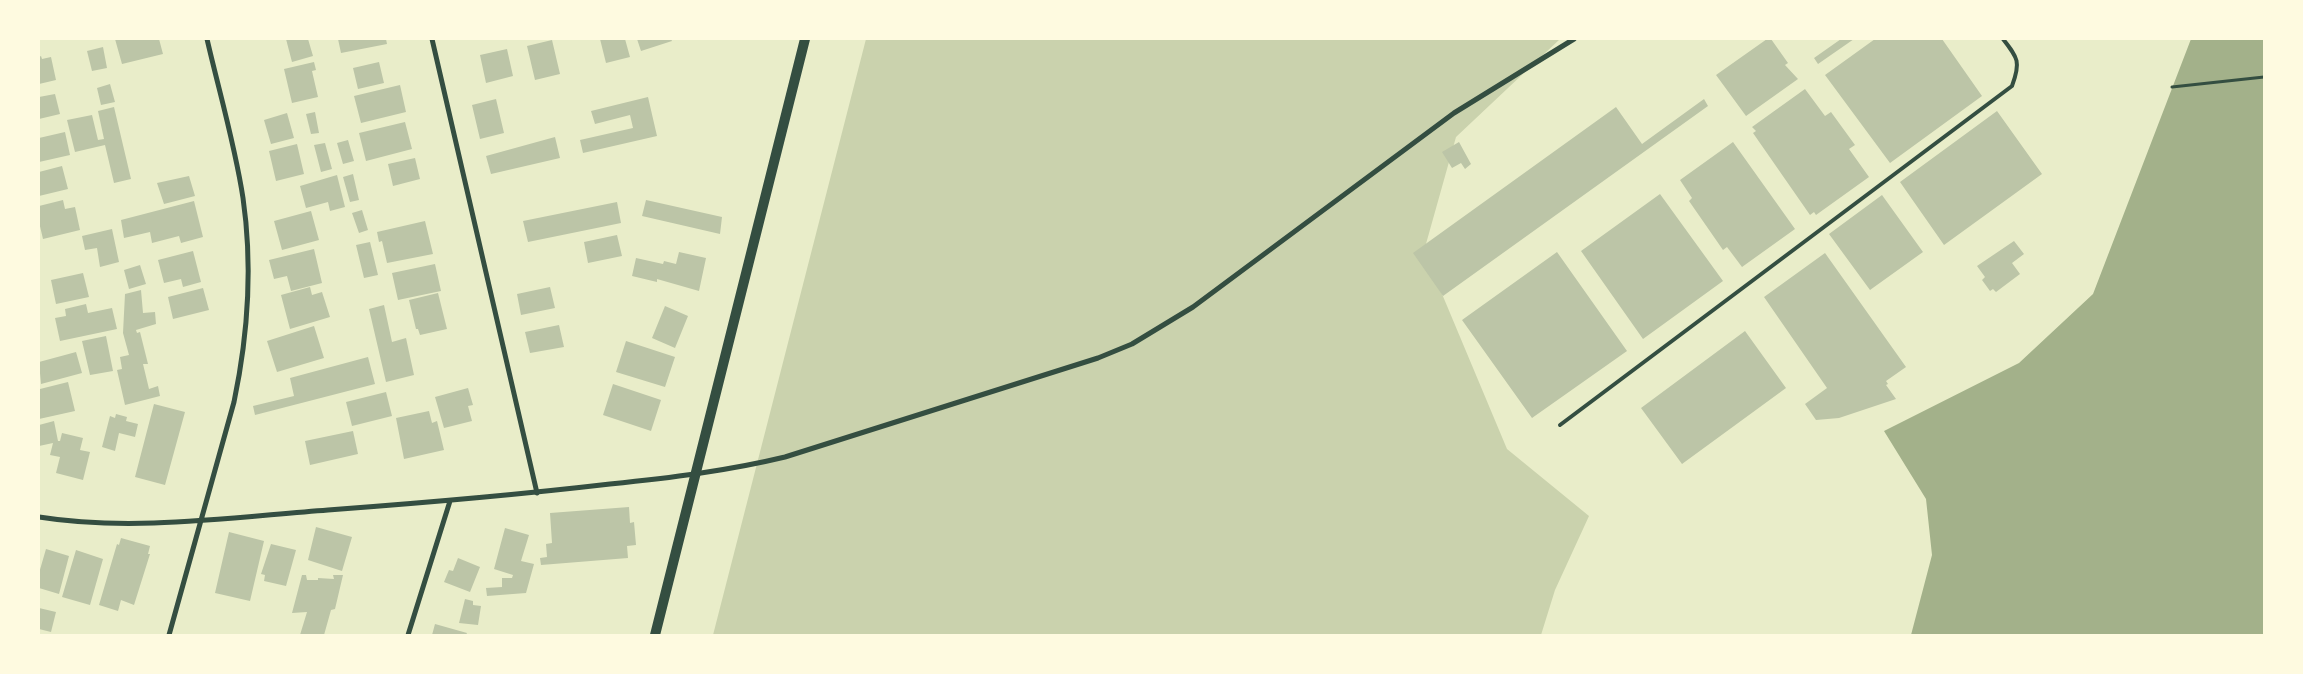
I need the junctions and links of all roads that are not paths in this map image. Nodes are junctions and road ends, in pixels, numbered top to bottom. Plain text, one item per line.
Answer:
1 (207, 39) edge
2 (432, 39) edge
3 (805, 39) edge
4 (1574, 39) edge
5 (2003, 39) edge
6 (1560, 425) dead end
7 (695, 474) junction
8 (537, 493) junction
9 (450, 501) junction
10 (39, 517) edge
11 (201, 520) junction
12 (169, 635) edge
13 (408, 635) edge
14 (655, 635) edge

1 - 11 street
2 - 8 street
3 - 7 main road
4 - 7 street
5 - 6 lane
7 - 8 street
7 - 14 main road
8 - 9 street
9 - 11 street
9 - 13 street
10 - 11 street
11 - 12 street

